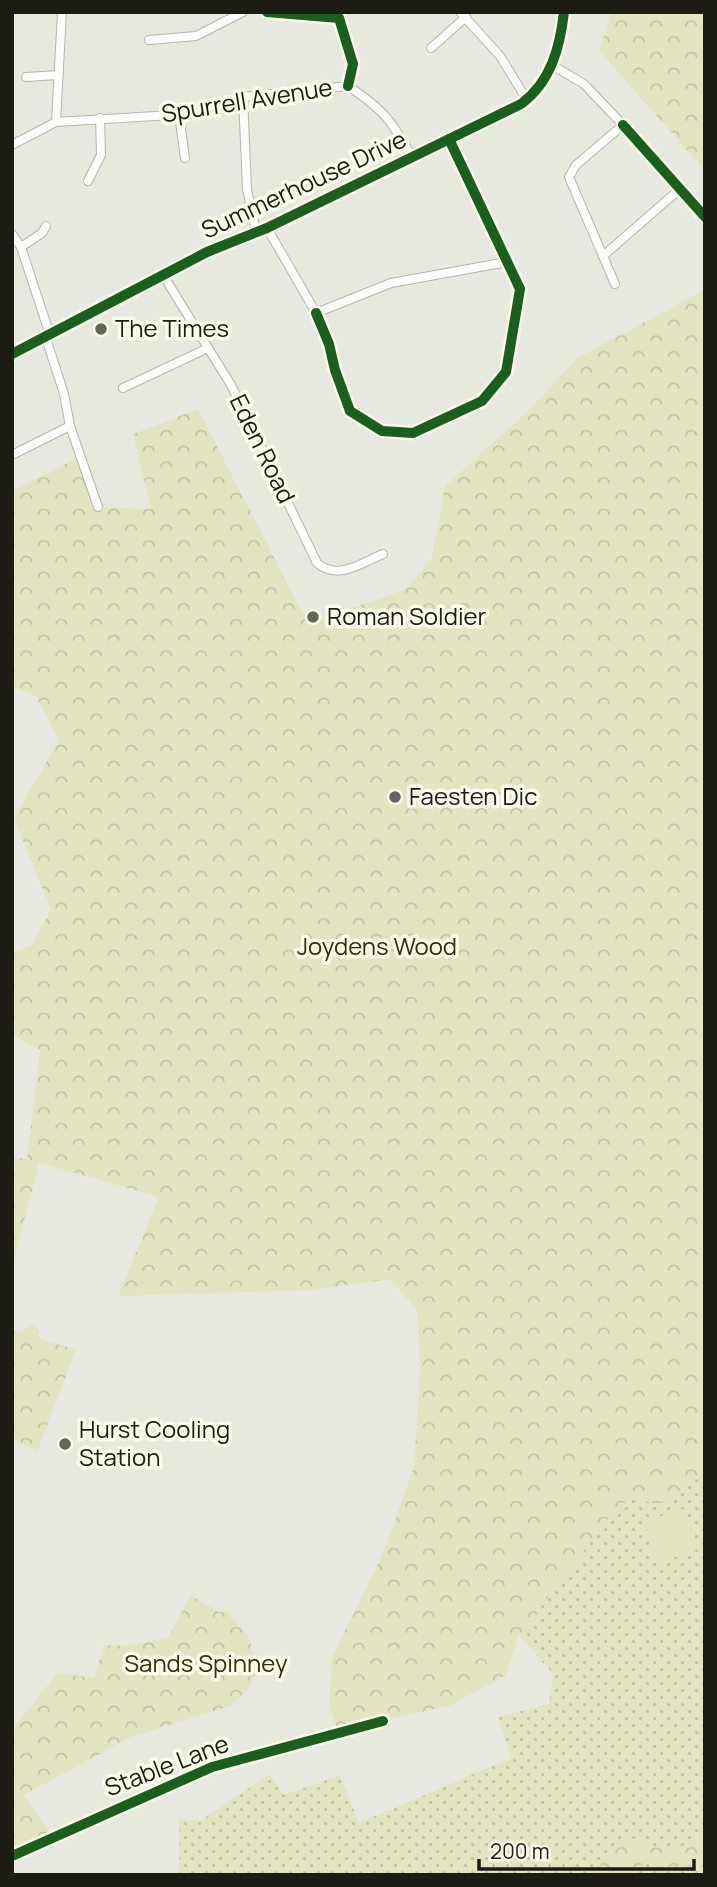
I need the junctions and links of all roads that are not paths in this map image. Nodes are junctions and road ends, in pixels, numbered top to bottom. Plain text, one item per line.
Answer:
1 (62, 12) edge
2 (243, 12) edge
3 (267, 12) edge
4 (564, 12) edge
5 (463, 15) edge
6 (149, 40) dead end
7 (431, 48) dead end
8 (552, 65) junction
9 (58, 75) junction
10 (26, 77) dead end
11 (348, 86) junction
12 (243, 97) junction
13 (527, 100) junction
14 (179, 114) junction
15 (100, 118) junction
16 (56, 122) junction
17 (623, 125) junction
18 (449, 139) junction
19 (12, 145) edge
20 (412, 157) junction
21 (185, 158) dead end
22 (88, 181) dead end
23 (681, 188) junction
24 (705, 217) edge
25 (46, 226) dead end
26 (267, 228) junction
27 (256, 232) junction
28 (12, 234) edge
29 (21, 247) junction
30 (603, 256) junction
31 (508, 262) junction
32 (163, 275) junction
33 (615, 284) dead end
34 (316, 313) junction
35 (48, 337) junction
36 (208, 348) junction
37 (12, 354) edge
38 (124, 388) dead end
39 (69, 426) junction
40 (12, 455) edge
41 (98, 508) dead end
42 (383, 554) dead end
43 (383, 1721) dead end
44 (12, 1856) edge

1 - 9 street
2 - 6 street
3 - 11 street
4 - 8 street, Summerhouse Drive
5 - 7 street
5 - 13 street
8 - 13 street, Summerhouse Drive
8 - 17 street
9 - 10 street
9 - 16 street
11 - 12 street, Spurrell Avenue
11 - 20 street, Spurrell Avenue
12 - 14 street, Spurrell Avenue
12 - 27 street
13 - 18 street, Summerhouse Drive
14 - 15 street, Spurrell Avenue
14 - 21 street
15 - 16 street, Spurrell Avenue
15 - 22 street
16 - 19 street, Spurrell Avenue
17 - 23 street
17 - 30 street
18 - 20 street, Summerhouse Drive
18 - 31 street
20 - 26 street, Summerhouse Drive
23 - 24 street
23 - 30 street
25 - 29 street
26 - 27 street, Summerhouse Drive
26 - 34 street
27 - 32 street, Summerhouse Drive
28 - 29 street
29 - 35 street
30 - 33 street
31 - 34 street
31 - 34 street
32 - 35 street, Summerhouse Drive
32 - 36 street, Eden Road
35 - 37 street, Summerhouse Drive
35 - 39 street
36 - 38 street
36 - 42 street, Eden Road
39 - 40 street
39 - 41 street
43 - 44 street, Stable Lane

